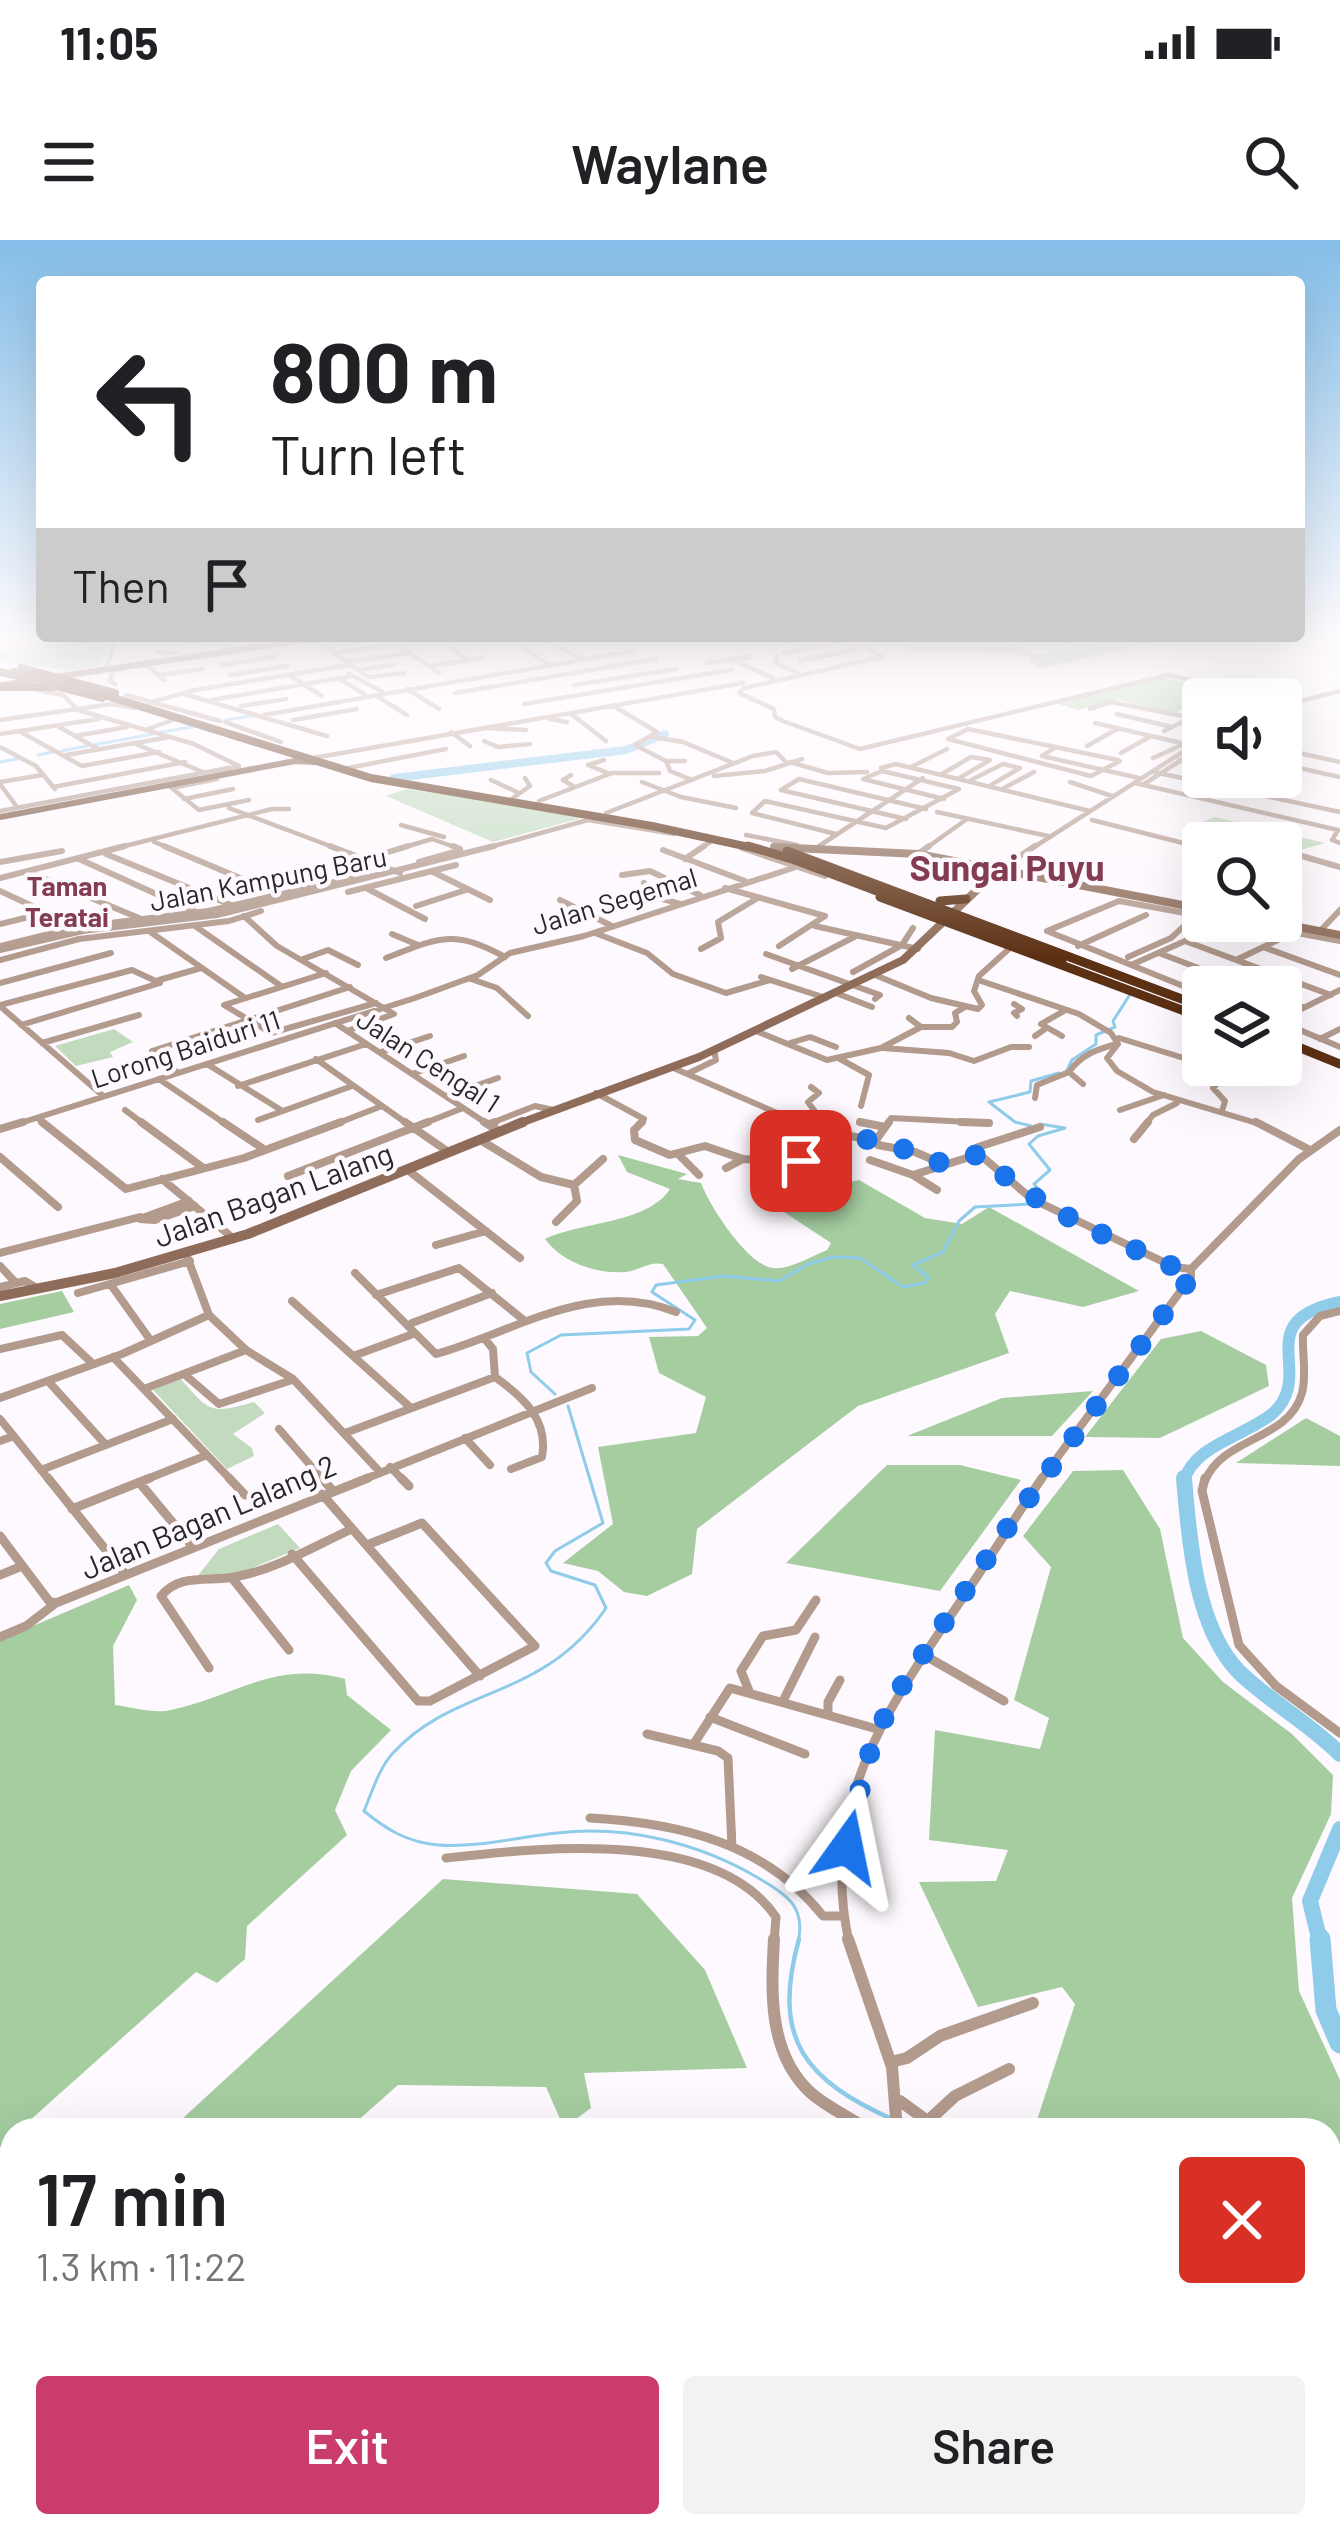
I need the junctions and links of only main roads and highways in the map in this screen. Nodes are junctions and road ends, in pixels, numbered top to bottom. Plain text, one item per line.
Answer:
1 (263, 742) edge
2 (266, 742) edge
3 (297, 757) junction
4 (316, 760) junction
5 (211, 776) junction
6 (0, 814) edge
7 (609, 816) junction
8 (751, 840) junction
9 (717, 841) junction
10 (818, 852) junction
11 (796, 862) junction
12 (989, 871) junction
13 (917, 898) junction
14 (969, 900) junction
15 (931, 903) junction
16 (1182, 905) edge
17 (920, 912) junction
18 (957, 913) junction
19 (947, 923) junction
20 (990, 926) junction
21 (1302, 928) edge
22 (974, 933) junction
23 (934, 935) junction
24 (986, 938) junction
25 (1340, 938) edge
26 (1182, 1004) edge
27 (1182, 1004) edge
28 (1182, 1005) edge
29 (1302, 1051) edge
30 (1340, 1066) edge
31 (0, 1296) edge

1 - 3 highway
2 - 4 highway
3 - 4 highway
3 - 5 main road
4 - 5 main road
4 - 7 highway
4 - 7 highway
5 - 6 main road
5 - 6 main road
7 - 8 highway
7 - 9 highway
8 - 10 highway
8 - 11 highway
9 - 11 highway
9 - 17 highway
10 - 12 main road
10 - 13 highway
11 - 26 highway, bridge
12 - 14 main road, Jalan Bagan Lalang
12 - 16 main road
13 - 14 highway
13 - 15 highway
14 - 18 main road, Jalan Bagan Lalang
14 - 20 highway
15 - 17 highway
15 - 18 highway
17 - 19 highway
17 - 23 highway
18 - 19 main road, Jalan Bagan Lalang
18 - 20 highway
19 - 22 highway
19 - 23 main road, Jalan Bagan Lalang
20 - 22 highway
20 - 27 highway
21 - 25 main road
22 - 24 highway
23 - 24 highway
23 - 31 main road, Jalan Bagan Lalang
24 - 28 highway
29 - 30 highway

